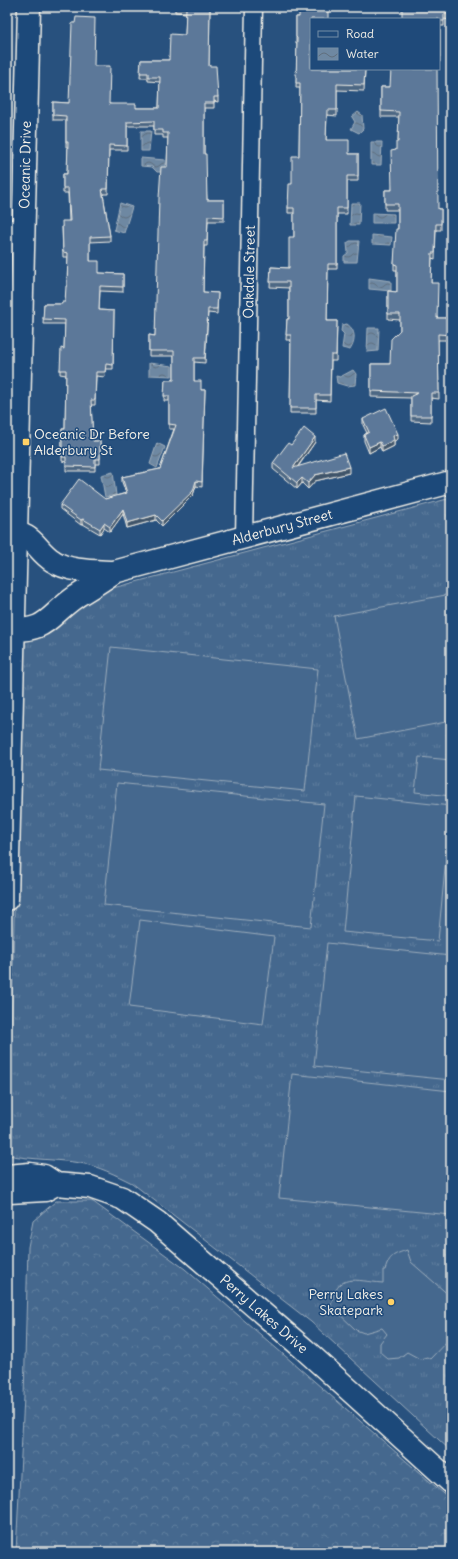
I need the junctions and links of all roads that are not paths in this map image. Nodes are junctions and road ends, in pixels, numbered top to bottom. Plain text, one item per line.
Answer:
1 (29, 7) edge
2 (254, 7) edge
3 (15, 228) edge
4 (14, 344) edge
5 (451, 482) edge
6 (12, 534) edge
7 (244, 537) junction
8 (114, 572) junction
9 (10, 630) edge
10 (8, 850) edge
11 (7, 899) edge
12 (7, 1176) edge
13 (56, 1184) junction
14 (7, 1189) edge
15 (451, 1482) edge

1 - 3 street, Oceanic Drive
2 - 7 street, Oakdale Street
3 - 4 street, Oceanic Drive
4 - 6 street, Oceanic Drive
5 - 7 street, Alderbury Street
6 - 8 street, Alderbury Street
6 - 9 street, Oceanic Drive
7 - 8 street, Alderbury Street
8 - 9 street, Alderbury Street
9 - 10 street, Oceanic Drive
10 - 11 street, Oceanic Drive
12 - 13 street, Perry Lakes Drive
13 - 14 street, Perry Lakes Drive
13 - 15 street, Perry Lakes Drive

